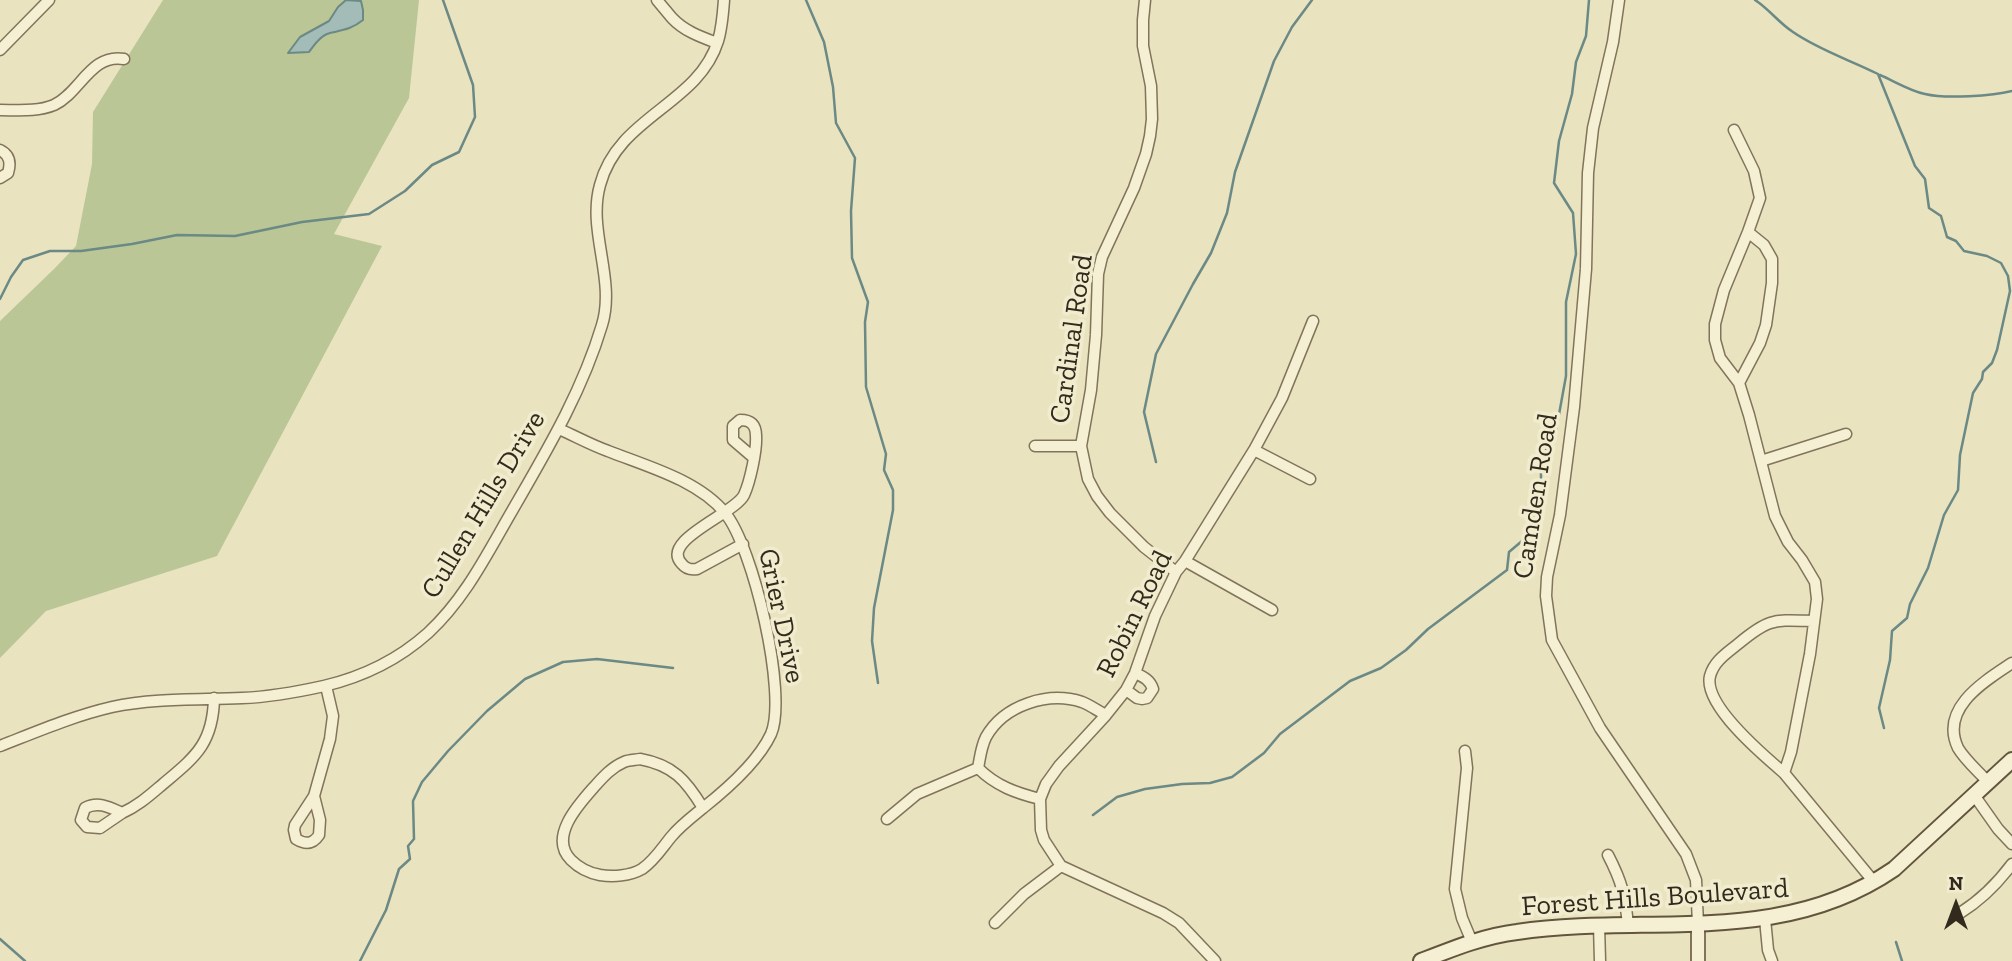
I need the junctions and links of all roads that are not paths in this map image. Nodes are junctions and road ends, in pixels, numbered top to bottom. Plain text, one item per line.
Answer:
1 (49, 0) edge
2 (657, 0) edge
3 (724, 0) edge
4 (1145, 0) edge
5 (1619, 0) edge
6 (718, 43) junction
7 (0, 50) edge
8 (124, 59) dead end
9 (0, 110) edge
10 (1734, 130) dead end
11 (0, 150) edge
12 (0, 178) edge
13 (1748, 232) junction
14 (1313, 321) dead end
15 (1739, 383) junction
16 (559, 429) junction
17 (1846, 434) dead end
18 (1035, 446) dead end
19 (1081, 446) junction
20 (1254, 450) junction
21 (754, 458) dead end
22 (1760, 461) junction
23 (1310, 480) dead end
24 (725, 513) junction
25 (743, 544) junction
26 (1185, 561) junction
27 (1176, 572) junction
28 (1272, 610) dead end
29 (1813, 621) junction
30 (2012, 663) edge
31 (1135, 673) junction
32 (326, 686) junction
33 (1126, 690) junction
34 (214, 698) junction
35 (1106, 715) junction
36 (0, 746) edge
37 (1465, 751) dead end
38 (2012, 760) edge
39 (978, 768) junction
40 (1784, 773) junction
41 (1987, 781) junction
42 (1974, 795) junction
43 (314, 796) dead end
44 (1040, 799) junction
45 (703, 808) junction
46 (122, 813) dead end
47 (887, 819) dead end
48 (2012, 844) edge
49 (1608, 855) dead end
50 (2012, 864) edge
51 (1061, 866) junction
52 (1874, 882) junction
53 (1960, 913) dead end
54 (1765, 919) junction
55 (995, 923) dead end
56 (1698, 924) junction
57 (1599, 925) junction
58 (1628, 925) junction
59 (1472, 942) junction
60 (1214, 961) edge
61 (1421, 961) edge
62 (1600, 961) edge
63 (1698, 961) edge
64 (1772, 961) edge

1 - 7 street
2 - 6 street
3 - 6 street, Cullen Hills Drive
4 - 19 street, Cardinal Road
5 - 56 street, Camden Road
6 - 16 street, Cullen Hills Drive
8 - 9 street
10 - 13 street
11 - 12 street
13 - 15 street
13 - 15 street
14 - 20 street, Robin Road
15 - 22 street
16 - 24 street, Grier Drive
16 - 32 street, Cullen Hills Drive
17 - 22 street
18 - 19 street
19 - 27 street, Cardinal Road
20 - 23 street
20 - 26 street, Robin Road
21 - 24 street
22 - 29 street
24 - 25 street, Grier Drive
24 - 25 street
25 - 45 street, Grier Drive
26 - 27 street, Robin Road
26 - 28 street
27 - 31 street, Robin Road
29 - 40 street
29 - 40 street
30 - 41 street
31 - 33 street, Robin Road
31 - 33 street
32 - 34 street, Cullen Hills Drive
32 - 43 street
33 - 35 street, Robin Road
34 - 36 street, Cullen Hills Drive
34 - 46 street
35 - 39 street
35 - 44 street, Robin Road
37 - 59 street
38 - 41 main road, Forest Hills Boulevard
39 - 44 street
39 - 47 street
40 - 52 street
41 - 42 main road, Forest Hills Boulevard
42 - 48 street
42 - 52 main road, Forest Hills Boulevard
44 - 51 street
45 - 45 street, Grier Drive
49 - 58 street
50 - 53 street
51 - 55 street
51 - 60 street
52 - 54 main road, Forest Hills Boulevard
54 - 56 main road, Forest Hills Boulevard
54 - 64 street
56 - 58 main road, Forest Hills Boulevard
56 - 63 street, Camden Road
57 - 58 main road, Forest Hills Boulevard
57 - 59 main road, Forest Hills Boulevard
57 - 62 street
59 - 61 main road, Forest Hills Boulevard

